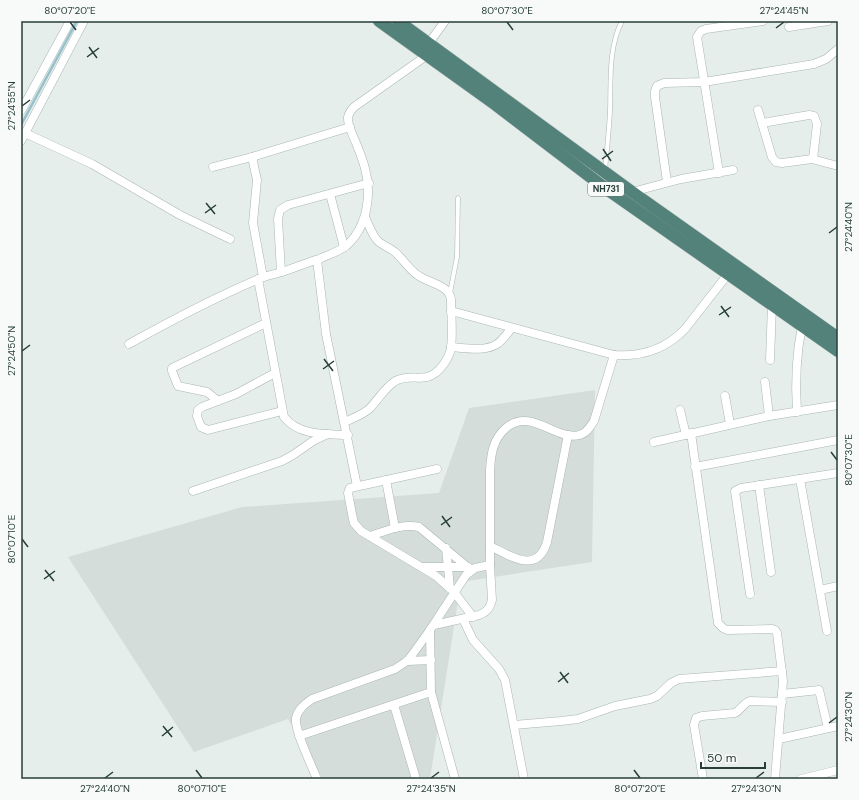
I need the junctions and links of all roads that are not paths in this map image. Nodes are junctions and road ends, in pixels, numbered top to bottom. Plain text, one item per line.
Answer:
1 (70, 21) edge
2 (84, 21) edge
3 (379, 21) edge
4 (398, 21) edge
5 (446, 21) edge
6 (622, 21) edge
7 (763, 21) edge
8 (828, 21) edge
9 (789, 27) dead end
10 (429, 43) junction
11 (838, 49) edge
12 (426, 56) junction
13 (704, 82) junction
14 (758, 110) dead end
15 (21, 111) edge
16 (762, 123) junction
17 (350, 127) junction
18 (25, 133) junction
19 (21, 141) edge
20 (252, 157) junction
21 (813, 159) junction
22 (838, 166) edge
23 (213, 167) dead end
24 (733, 170) dead end
25 (605, 172) junction
26 (719, 173) junction
27 (667, 182) junction
28 (369, 183) junction
29 (632, 192) junction
30 (330, 194) junction
31 (458, 198) dead end
32 (365, 217) junction
33 (230, 239) dead end
34 (344, 247) junction
35 (317, 260) junction
36 (281, 272) junction
37 (728, 274) junction
38 (261, 278) junction
39 (450, 293) junction
40 (772, 305) junction
41 (451, 311) junction
42 (266, 323) junction
43 (802, 326) junction
44 (512, 328) junction
45 (838, 338) edge
46 (129, 344) dead end
47 (451, 347) junction
48 (838, 352) edge
49 (614, 355) junction
50 (770, 360) dead end
51 (275, 373) junction
52 (765, 382) dead end
53 (725, 396) dead end
54 (218, 401) junction
55 (838, 405) edge
56 (680, 410) dead end
57 (282, 411) junction
58 (797, 412) junction
59 (769, 416) junction
60 (345, 422) junction
61 (730, 424) junction
62 (328, 434) junction
63 (688, 434) junction
64 (568, 435) junction
65 (348, 436) junction
66 (838, 440) edge
67 (654, 442) dead end
68 (695, 467) junction
69 (437, 469) dead end
70 (838, 473) edge
71 (800, 479) junction
72 (386, 480) junction
73 (759, 485) junction
74 (357, 486) junction
75 (193, 491) dead end
76 (395, 528) junction
77 (370, 536) junction
78 (490, 546) junction
79 (446, 548) junction
80 (490, 565) junction
81 (422, 567) junction
82 (448, 568) junction
83 (470, 569) junction
84 (771, 572) dead end
85 (838, 586) edge
86 (452, 590) junction
87 (820, 590) junction
88 (750, 594) dead end
89 (473, 617) junction
90 (463, 619) junction
91 (432, 628) junction
92 (827, 631) dead end
93 (431, 660) junction
94 (407, 661) junction
95 (782, 671) junction
96 (431, 692) junction
97 (782, 698) junction
98 (394, 705) junction
99 (514, 725) junction
100 (838, 726) edge
101 (828, 728) junction
102 (299, 736) junction
103 (779, 739) junction
104 (838, 770) edge
105 (317, 779) edge
106 (416, 779) edge
107 (455, 779) edge
108 (524, 779) edge
109 (703, 779) edge
110 (775, 779) edge
111 (801, 779) edge

1 - 15 street
2 - 18 street
3 - 12 highway, NH731
4 - 10 highway, NH731
5 - 10 street
6 - 25 lane
7 - 13 street
8 - 9 street
10 - 25 highway, NH731
11 - 13 street
12 - 17 street
12 - 37 highway, NH731
13 - 26 street
13 - 27 street
14 - 16 street
16 - 21 street
16 - 21 street
17 - 20 street
17 - 28 street
18 - 19 street
18 - 33 street
20 - 23 street
20 - 38 street
21 - 22 street
24 - 26 street
25 - 29 highway, NH731
26 - 27 street
27 - 29 street
28 - 30 street
28 - 32 street
29 - 45 highway, NH731
30 - 34 street
30 - 36 street
31 - 39 lane
32 - 34 street
32 - 39 street
34 - 35 street
35 - 36 street
35 - 60 street
36 - 38 street
37 - 40 highway, NH731
37 - 49 street
38 - 42 street
38 - 46 street
39 - 41 street
40 - 43 highway, NH731
40 - 50 street
41 - 44 street
41 - 47 street
42 - 51 street
42 - 54 street
43 - 48 highway, NH731
43 - 58 street
44 - 47 street
44 - 49 street
47 - 60 street
49 - 64 street
51 - 54 street
51 - 57 street
52 - 59 street
53 - 61 street
54 - 57 street
55 - 58 street
56 - 63 street
57 - 62 street
58 - 59 street
59 - 61 street
60 - 65 street
61 - 63 street
62 - 65 street
62 - 75 street
63 - 67 street
63 - 68 street
64 - 78 street
64 - 78 street
65 - 74 street
66 - 68 street
68 - 95 street
69 - 72 street
70 - 71 street
71 - 73 street
71 - 87 street
72 - 74 street
72 - 76 street
73 - 84 street
73 - 88 street
74 - 77 street
76 - 77 street
76 - 79 street
77 - 81 street
78 - 80 street
79 - 82 street
79 - 83 street
80 - 83 street
80 - 89 street
81 - 82 street
81 - 86 street
82 - 83 street
82 - 86 street
83 - 86 street
85 - 87 street
86 - 89 street
86 - 91 street
87 - 92 street
89 - 90 street
90 - 91 street
90 - 99 street
91 - 93 street
91 - 94 street
93 - 94 street
93 - 96 street
94 - 102 street
95 - 97 street
95 - 99 street
96 - 98 street
96 - 107 street
97 - 101 street
97 - 103 street
97 - 109 street
98 - 102 street
98 - 106 street
99 - 108 street
100 - 101 street
101 - 103 street
102 - 105 street
103 - 110 street
104 - 111 street

